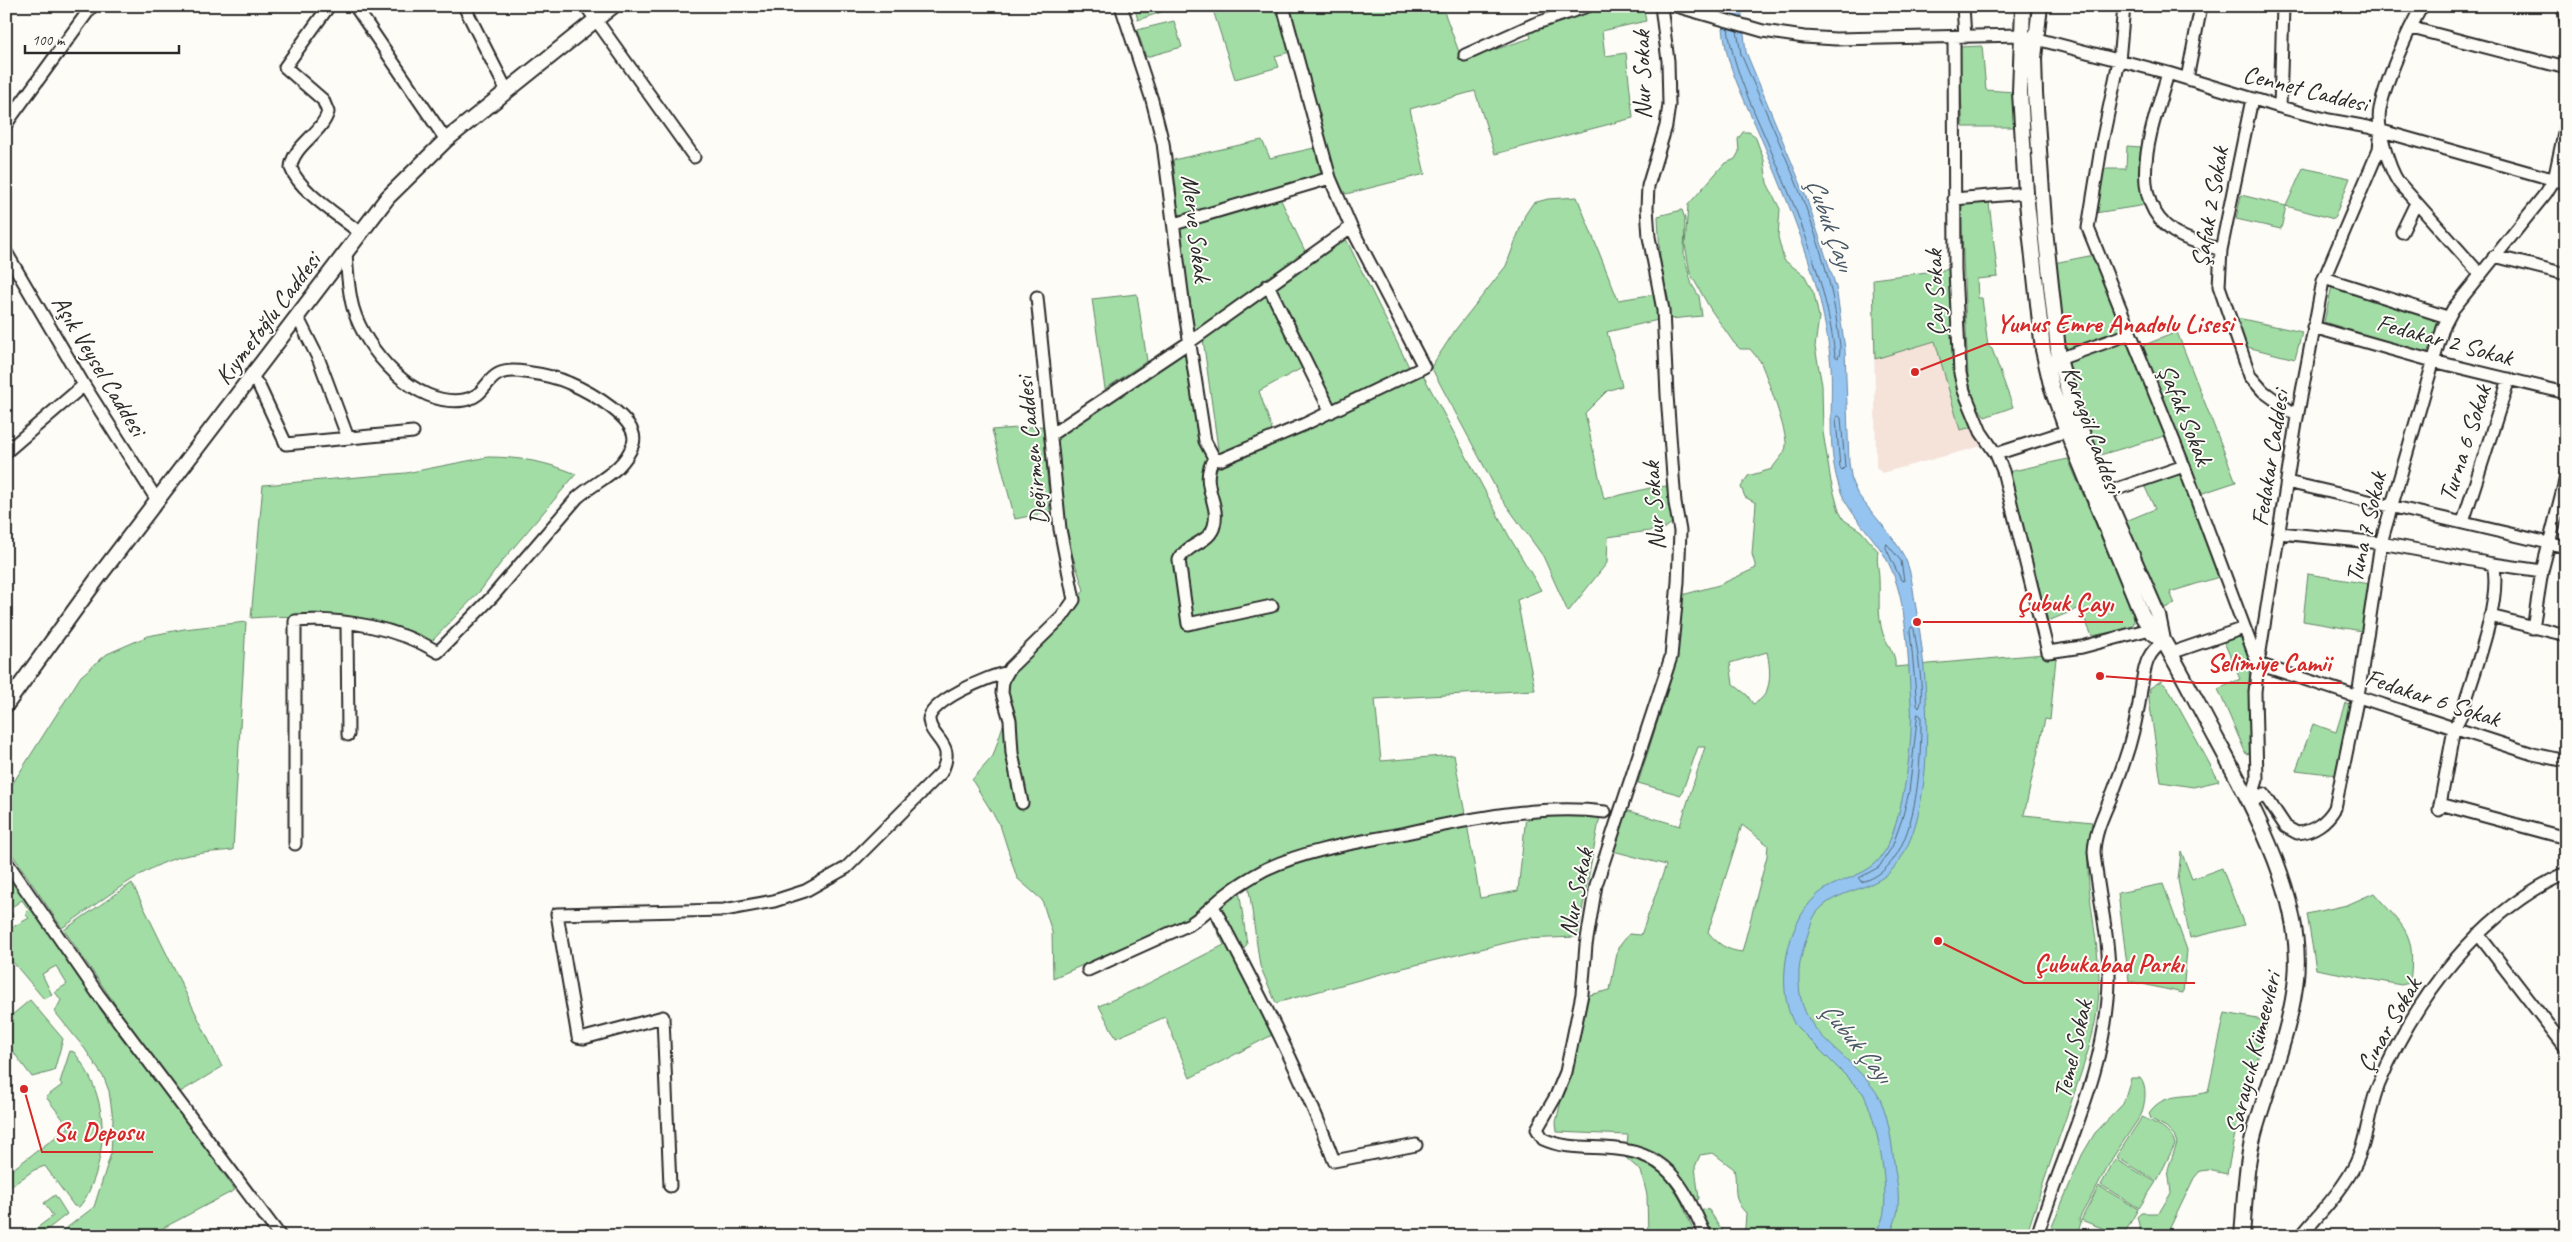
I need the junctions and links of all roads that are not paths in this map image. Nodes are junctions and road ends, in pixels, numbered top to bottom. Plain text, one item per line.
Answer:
1 (92, 6) edge
2 (329, 6) edge
3 (355, 6) edge
4 (464, 6) edge
5 (586, 6) edge
6 (613, 6) edge
7 (1121, 6) edge
8 (1283, 6) edge
9 (1588, 6) edge
10 (1661, 6) edge
11 (1676, 6) edge
12 (1963, 6) edge
13 (2023, 6) edge
14 (2040, 6) edge
15 (2124, 6) edge
16 (2201, 6) edge
17 (2283, 6) edge
18 (2422, 6) edge
19 (2563, 6) edge
20 (1561, 10) edge
21 (595, 20) junction
22 (2566, 21) edge
23 (2412, 28) junction
24 (2021, 35) junction
25 (1959, 37) junction
26 (2036, 39) junction
27 (1465, 55) dead end
28 (2119, 62) junction
29 (2566, 68) edge
30 (2168, 74) junction
31 (2187, 79) junction
32 (507, 91) junction
33 (2252, 99) junction
34 (2280, 107) junction
35 (6, 124) edge
36 (2566, 124) edge
37 (2381, 130) junction
38 (446, 140) junction
39 (694, 157) dead end
40 (1330, 178) junction
41 (2554, 180) junction
42 (2566, 183) edge
43 (2026, 193) junction
44 (1954, 199) junction
45 (2416, 203) junction
46 (1174, 224) junction
47 (1351, 227) junction
48 (2402, 232) dead end
49 (360, 233) junction
50 (2221, 250) junction
51 (6, 252) edge
52 (346, 252) junction
53 (2494, 256) junction
54 (2480, 274) junction
55 (2566, 274) edge
56 (2324, 278) junction
57 (1268, 285) junction
58 (1037, 297) dead end
59 (297, 316) junction
60 (2447, 317) junction
61 (2313, 327) junction
62 (2129, 334) junction
63 (1190, 341) junction
64 (2059, 359) junction
65 (2433, 361) junction
66 (251, 376) junction
67 (2508, 379) junction
68 (84, 385) junction
69 (2566, 393) edge
70 (1331, 412) junction
71 (2297, 416) junction
72 (2067, 431) junction
73 (413, 432) dead end
74 (1052, 434) junction
75 (348, 438) junction
76 (6, 452) edge
77 (1996, 454) junction
78 (1214, 458) junction
79 (2184, 466) junction
80 (2566, 477) edge
81 (2287, 482) junction
82 (2105, 493) junction
83 (157, 500) junction
84 (2390, 506) junction
85 (2463, 522) junction
86 (2279, 533) junction
87 (2381, 543) junction
88 (2549, 544) junction
89 (2566, 547) edge
90 (2493, 564) junction
91 (2542, 571) junction
92 (1272, 606) dead end
93 (2490, 616) junction
94 (347, 624) junction
95 (2244, 628) junction
96 (2533, 628) junction
97 (2150, 629) junction
98 (2566, 635) edge
99 (2166, 645) junction
100 (2258, 664) junction
101 (1006, 673) junction
102 (2358, 696) junction
103 (6, 705) edge
104 (2454, 729) junction
105 (348, 735) dead end
106 (2566, 761) edge
107 (1022, 803) dead end
108 (2250, 803) junction
109 (1605, 812) dead end
110 (2566, 838) edge
111 (295, 844) dead end
112 (6, 861) edge
113 (2566, 873) edge
114 (1214, 906) junction
115 (2478, 934) junction
116 (1088, 970) dead end
117 (2566, 1048) edge
118 (1416, 1145) dead end
119 (670, 1186) dead end
120 (280, 1236) edge
121 (1706, 1236) edge
122 (2036, 1236) edge
123 (2242, 1236) edge
124 (2301, 1236) edge

1 - 35 street
2 - 49 street
3 - 38 street
4 - 32 street
5 - 21 street
6 - 21 main road, Kıymetoğlu Caddesi
7 - 46 street, Merve Sokak
8 - 40 street
9 - 20 street
10 - 121 street, Nur Sokak
11 - 25 street, Cennet Caddesi
12 - 25 street, Çay Sokak
13 - 24 main road, Karagöl Caddesi
14 - 26 main road
15 - 28 street, Şafak Sokak
16 - 31 street
17 - 34 street
18 - 23 street
19 - 22 street
20 - 27 street
21 - 32 main road, Kıymetoğlu Caddesi
21 - 39 street
23 - 29 street
23 - 37 street
24 - 25 street, Cennet Caddesi
24 - 26 street, Cennet Caddesi
24 - 43 main road, Karagöl Caddesi
25 - 44 street, Çay Sokak
26 - 28 street, Cennet Caddesi
26 - 64 main road
28 - 30 street, Cennet Caddesi
28 - 62 street, Şafak Sokak
30 - 31 street, Cennet Caddesi
30 - 50 street
31 - 33 street, Cennet Caddesi
32 - 38 main road, Kıymetoğlu Caddesi
33 - 34 street, Cennet Caddesi
33 - 50 street, Şafak 2 Sokak
34 - 37 street, Cennet Caddesi
36 - 41 street, Tuna 7 Sokak
37 - 41 street, Cennet Caddesi
37 - 45 street
37 - 56 street, Fedakar Caddesi
38 - 49 main road, Kıymetoğlu Caddesi
40 - 46 street
40 - 47 street
41 - 42 street, Cennet Caddesi
41 - 53 street, Tuna 7 Sokak
43 - 44 street
43 - 72 main road, Karagöl Caddesi
44 - 77 street, Çay Sokak
45 - 48 street
45 - 54 street
46 - 63 street, Merve Sokak
47 - 57 street
47 - 70 street
49 - 52 main road, Kıymetoğlu Caddesi
50 - 71 street, Şafak 2 Sokak
51 - 68 street, Aşık Veysel Caddesi
52 - 59 main road, Kıymetoğlu Caddesi
52 - 94 street
53 - 54 street, Tuna 7 Sokak
53 - 55 street
54 - 60 street, Tuna 7 Sokak
56 - 60 street
56 - 61 street, Fedakar Caddesi
57 - 63 street
57 - 70 street
58 - 74 street, Değirmen Caddesi
59 - 66 main road, Kıymetoğlu Caddesi
59 - 75 street
60 - 65 street, Tuna 7 Sokak
61 - 65 street, Fedakar 2 Sokak
61 - 71 street, Fedakar Caddesi
62 - 64 street
62 - 79 street, Şafak Sokak
63 - 74 street
63 - 78 street, Merve Sokak
64 - 82 main road
65 - 67 street, Fedakar 2 Sokak
65 - 84 street, Tuna 7 Sokak
66 - 75 street
66 - 83 main road, Kıymetoğlu Caddesi
67 - 69 street, Fedakar 2 Sokak
67 - 85 street, Turna 6 Sokak
68 - 76 street
68 - 83 street, Aşık Veysel Caddesi
70 - 78 street
71 - 81 street, Fedakar Caddesi
72 - 77 street
72 - 97 main road, Karagöl Caddesi
73 - 75 street
74 - 101 street, Değirmen Caddesi
77 - 97 street, Çay Sokak
78 - 92 street
79 - 82 street
79 - 95 street, Şafak Sokak
80 - 88 street
81 - 84 street
81 - 86 street, Fedakar Caddesi
82 - 99 main road
83 - 103 main road, Kıymetoğlu Caddesi
84 - 85 street
84 - 87 street, Tuna 7 Sokak
85 - 88 street
86 - 87 street
86 - 100 street, Fedakar Caddesi
87 - 90 street
87 - 102 street, Tuna 7 Sokak
88 - 89 street
88 - 91 street
90 - 91 street
90 - 93 street
91 - 96 street
93 - 96 street
93 - 104 street
94 - 105 street
94 - 111 street
95 - 99 street
95 - 100 street, Şafak Sokak
96 - 98 street
97 - 99 main road, Karagöl Caddesi
99 - 108 main road, Saraycık Kümeevleri
99 - 122 street, Temel Sokak
100 - 102 street, Fedakar 6 Sokak
100 - 108 street, Fedakar Caddesi
101 - 107 street
101 - 119 street
102 - 104 street, Fedakar 6 Sokak
102 - 108 street, Tuna 7 Sokak
104 - 106 street, Fedakar 6 Sokak
104 - 110 street
108 - 123 main road, Saraycık Kümeevleri
109 - 114 street
112 - 120 street
113 - 115 street, Çınar Sokak
114 - 116 street
114 - 118 street
115 - 117 street
115 - 124 street, Çınar Sokak

